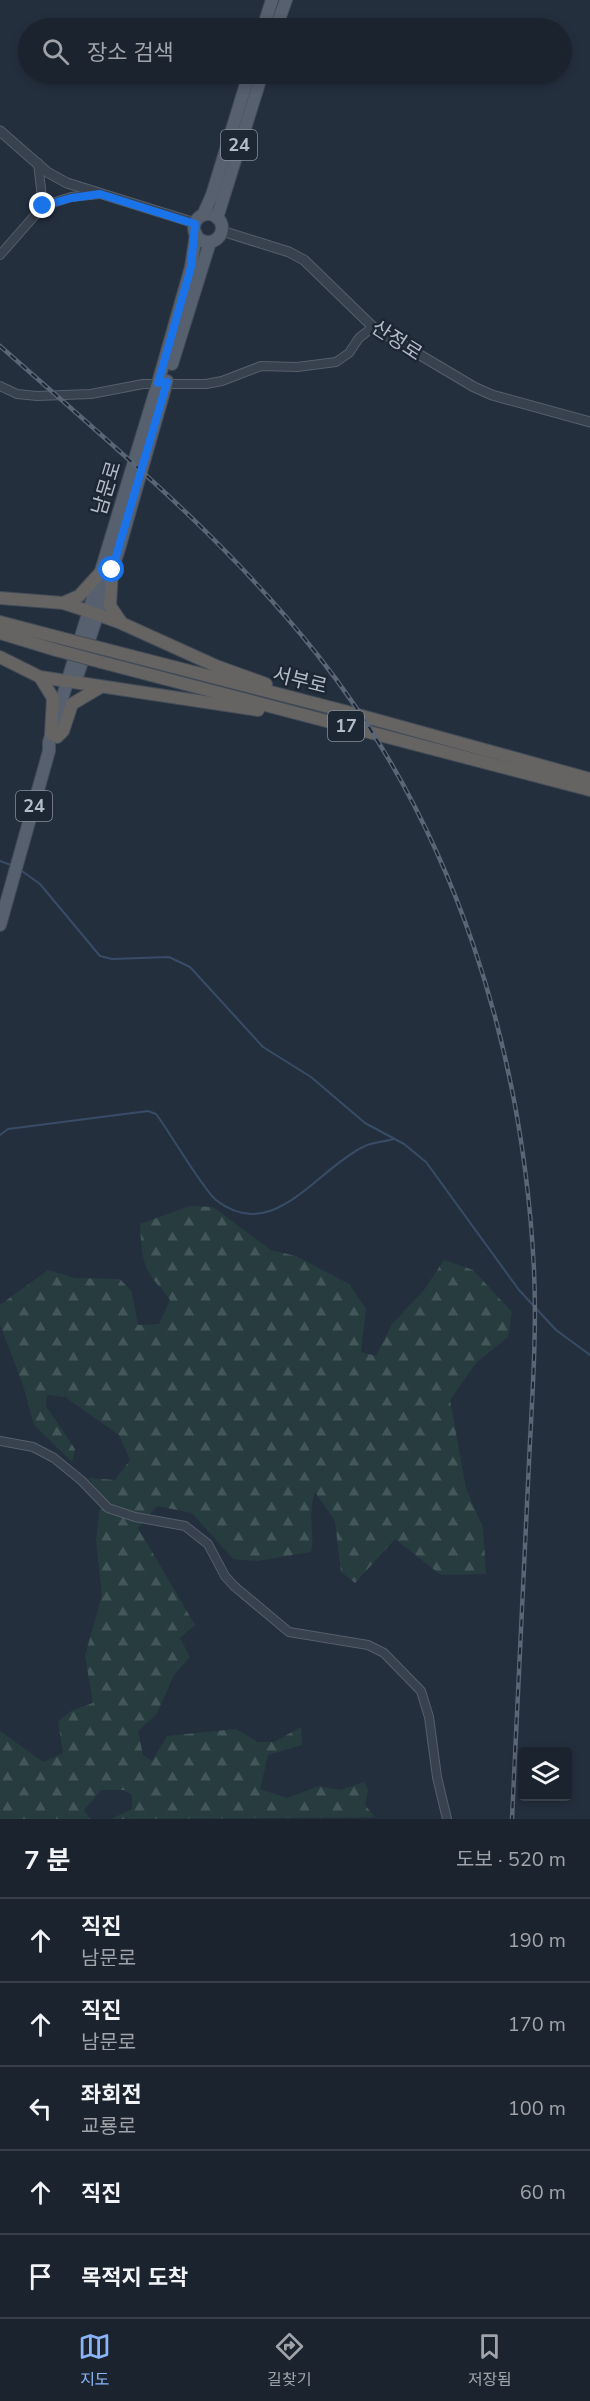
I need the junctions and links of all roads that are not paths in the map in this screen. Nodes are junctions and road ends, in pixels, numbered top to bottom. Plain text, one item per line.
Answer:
1 (272, 0) edge
2 (285, 0) edge
3 (266, 18) edge
4 (279, 18) edge
5 (247, 84) edge
6 (258, 84) edge
7 (0, 131) edge
8 (234, 142) junction
9 (38, 163) junction
10 (100, 194) junction
11 (43, 206) junction
12 (217, 218) junction
13 (198, 224) junction
14 (222, 231) junction
15 (210, 242) junction
16 (0, 255) edge
17 (373, 327) junction
18 (163, 382) junction
19 (0, 386) edge
20 (590, 422) edge
21 (106, 572) junction
22 (0, 598) edge
23 (63, 603) junction
24 (93, 613) junction
25 (0, 622) edge
26 (121, 623) junction
27 (0, 633) edge
28 (59, 644) junction
29 (102, 655) junction
30 (0, 657) edge
31 (40, 677) junction
32 (71, 682) junction
33 (99, 688) junction
34 (344, 711) junction
35 (341, 724) junction
36 (54, 735) junction
37 (590, 779) edge
38 (590, 790) edge
39 (0, 925) edge
40 (0, 1441) edge
41 (447, 1819) edge

1 - 3 main road
2 - 4 main road
5 - 8 main road, 남문로 / 24
6 - 8 main road, 남문로 / 24
7 - 9 street
8 - 12 main road, 남문로 / 24
8 - 13 main road, 남문로 / 24
9 - 10 street
9 - 11 street
10 - 11 street
10 - 13 street
11 - 16 street
12 - 13 main road
12 - 14 main road
13 - 15 main road
13 - 18 main road, 남문로 / 24
14 - 15 main road
14 - 17 street, 산정로
15 - 18 main road, 남문로 / 24
17 - 18 street
17 - 20 street, 산정로
18 - 19 street
18 - 21 main road, 남문로 / 24
21 - 23 highway
21 - 24 main road, 남문로 / 24
21 - 26 highway
22 - 23 highway
23 - 24 highway
24 - 26 highway
24 - 32 main road, 남문로 / 24
25 - 28 highway, 서부로 / 17
26 - 34 highway
27 - 28 highway, 서부로 / 17
28 - 29 highway, 서부로 / 17, bridge
29 - 34 highway, 서부로 / 17
29 - 35 highway, 서부로 / 17
30 - 31 highway
31 - 32 highway
31 - 36 highway
32 - 33 highway
32 - 36 main road, 남문로 / 24
33 - 35 highway
33 - 36 highway
34 - 37 highway, 서부로 / 17
35 - 38 highway, 서부로 / 17
36 - 39 main road, 남문로 / 24
40 - 41 street

